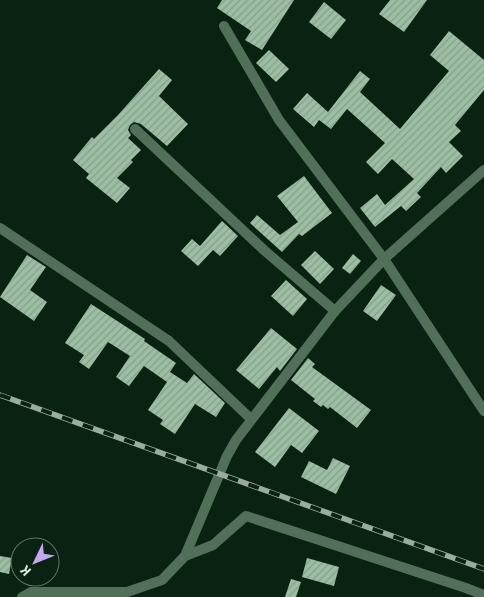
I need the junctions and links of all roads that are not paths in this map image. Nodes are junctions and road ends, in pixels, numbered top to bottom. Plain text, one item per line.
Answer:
1 (224, 26) dead end
2 (135, 129) dead end
3 (484, 170) edge
4 (0, 228) edge
5 (384, 259) junction
6 (335, 311) junction
7 (484, 411) edge
8 (251, 419) junction
9 (186, 556) junction
10 (484, 595) edge
11 (22, 597) edge

1 - 5 street
2 - 6 street
3 - 5 street
4 - 8 street
5 - 6 street
5 - 7 street
6 - 8 street
8 - 9 street
9 - 10 street
9 - 11 street

